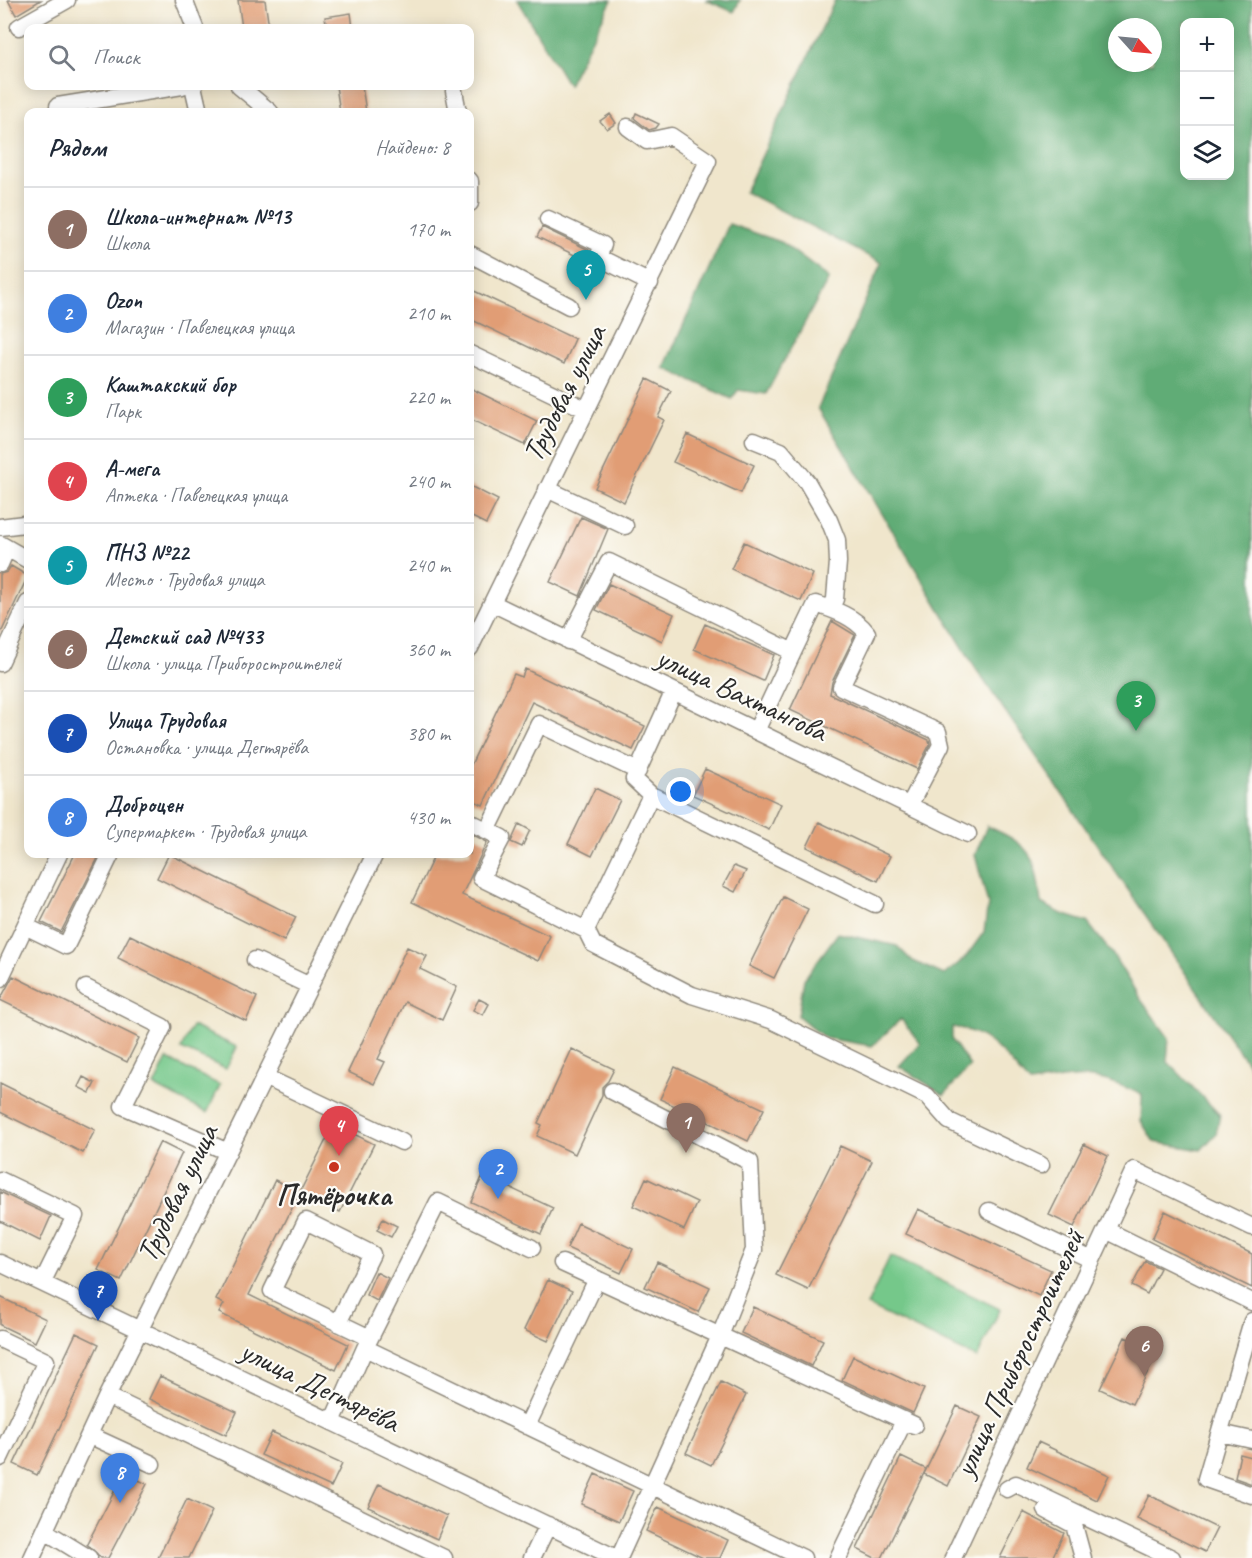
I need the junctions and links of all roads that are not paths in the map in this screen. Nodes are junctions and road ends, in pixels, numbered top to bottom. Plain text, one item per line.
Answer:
1 (67, 0) edge
2 (184, 0) edge
3 (24, 24) edge
4 (24, 24) edge
5 (193, 24) edge
6 (19, 27) dead end
7 (156, 90) edge
8 (194, 90) edge
9 (244, 90) edge
10 (454, 91) dead end
11 (58, 105) dead end
12 (198, 108) edge
13 (265, 108) edge
14 (457, 108) edge
15 (628, 127) dead end
16 (548, 219) dead end
17 (474, 256) edge
18 (650, 283) junction
19 (569, 306) dead end
20 (474, 356) edge
21 (585, 409) junction
22 (754, 440) dead end
23 (546, 489) junction
24 (24, 524) edge
25 (625, 526) dead end
26 (0, 527) edge
27 (2, 552) edge
28 (24, 559) edge
29 (492, 603) junction
30 (831, 608) junction
31 (24, 612) edge
32 (474, 630) edge
33 (568, 641) junction
34 (794, 652) junction
35 (0, 663) edge
36 (673, 693) junction
37 (756, 731) junction
38 (638, 771) junction
39 (651, 795) junction
40 (910, 804) junction
41 (474, 824) edge
42 (487, 831) junction
43 (968, 834) dead end
44 (57, 858) edge
45 (109, 858) edge
46 (373, 858) edge
47 (875, 904) dead end
48 (25, 926) junction
49 (586, 930) junction
50 (255, 960) dead end
51 (0, 979) edge
52 (310, 986) junction
53 (86, 988) dead end
54 (265, 1077) junction
55 (612, 1091) dead end
56 (402, 1142) dead end
57 (228, 1152) junction
58 (1041, 1165) dead end
59 (0, 1180) edge
60 (988, 1211) dead end
61 (1252, 1227) edge
62 (1106, 1230) junction
63 (532, 1248) dead end
64 (1092, 1260) junction
65 (0, 1263) edge
66 (562, 1263) dead end
67 (597, 1279) junction
68 (42, 1283) junction
69 (1252, 1302) edge
70 (1252, 1321) edge
71 (338, 1323) junction
72 (140, 1330) junction
73 (720, 1336) junction
74 (0, 1340) edge
75 (368, 1343) junction
76 (107, 1396) junction
77 (332, 1422) junction
78 (526, 1426) junction
79 (1220, 1433) junction
80 (89, 1435) junction
81 (1252, 1440) edge
82 (0, 1458) edge
83 (152, 1464) dead end
84 (989, 1480) junction
85 (651, 1487) junction
86 (1007, 1490) junction
87 (1252, 1495) edge
88 (548, 1525) junction
89 (45, 1531) junction
90 (32, 1558) edge
91 (89, 1558) edge
92 (444, 1558) edge
93 (532, 1558) edge
94 (618, 1558) edge
95 (803, 1558) edge
96 (838, 1558) edge
97 (953, 1558) edge
98 (1083, 1558) edge
99 (1172, 1558) edge

1 - 3 street
2 - 5 street
4 - 6 street
7 - 11 street
8 - 12 street
9 - 13 street
10 - 14 street
15 - 18 street, Трудовая улица
16 - 18 street
17 - 19 street
18 - 21 street, Трудовая улица
20 - 21 street
21 - 23 street, Трудовая улица
22 - 30 street
23 - 25 street
23 - 29 street, Трудовая улица
24 - 26 street
27 - 28 street
29 - 32 street, Трудовая улица
29 - 33 street, улица Вахтангова
30 - 34 street
30 - 40 street
31 - 35 street
33 - 34 street
33 - 36 street, улица Вахтангова
34 - 37 street
36 - 37 street, улица Вахтангова
36 - 38 street
37 - 40 street, улица Вахтангова
38 - 39 street
38 - 42 street
39 - 47 street
39 - 49 street
40 - 43 street, улица Вахтангова
41 - 42 street
42 - 49 street
44 - 48 street
45 - 48 street
46 - 52 street, Трудовая улица
48 - 51 street
49 - 58 street
50 - 52 street
52 - 54 street, Трудовая улица
53 - 57 street
54 - 56 street
54 - 57 street, Трудовая улица
55 - 73 street
57 - 72 street, Трудовая улица
59 - 68 street
60 - 64 street
61 - 62 street, улица Приборостроителей
62 - 64 street, улица Приборостроителей
62 - 69 street
63 - 75 street
64 - 84 street, улица Приборостроителей
65 - 68 street, улица Дегтярёва
66 - 67 street
67 - 73 street
67 - 78 street
68 - 72 street, улица Дегтярёва
70 - 79 street
71 - 71 street
71 - 75 street
72 - 76 street, Трудовая улица
72 - 77 street, улица Дегтярёва
73 - 85 street
73 - 96 street
74 - 82 street
75 - 77 street
75 - 78 street
76 - 80 street, Трудовая улица
76 - 92 street
77 - 88 street, улица Дегтярёва
78 - 85 street
79 - 81 street
79 - 87 street
80 - 83 street
80 - 89 street, Трудовая улица
84 - 86 street
84 - 97 street, улица Приборостроителей
85 - 94 street
85 - 95 street
86 - 98 street
86 - 99 street
88 - 93 street
88 - 94 street, улица Дегтярёва
89 - 90 street, Трудовая улица
89 - 91 street

